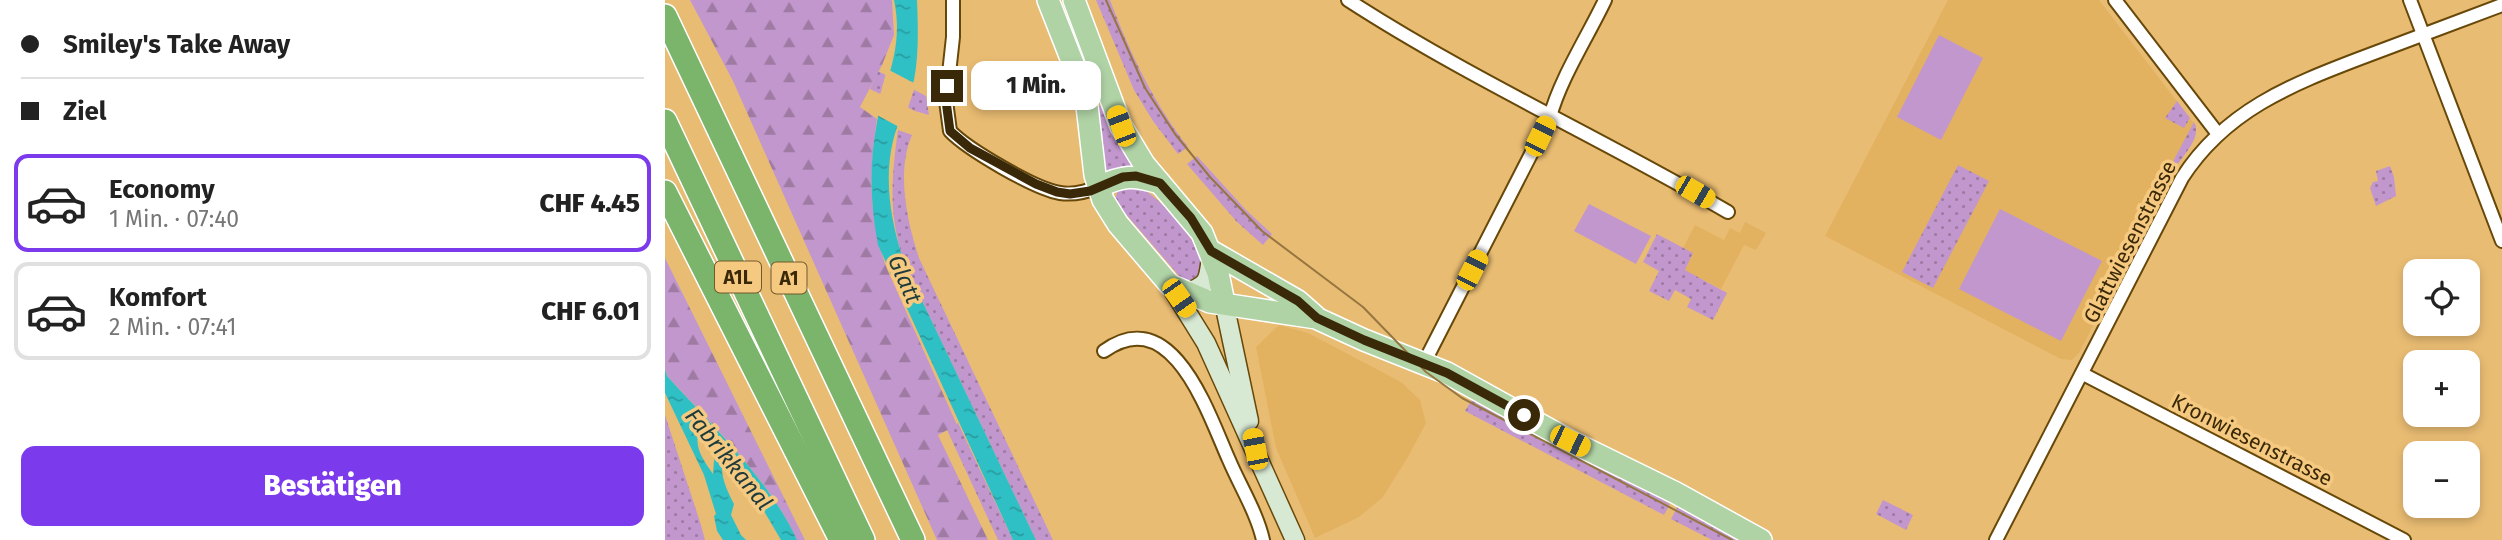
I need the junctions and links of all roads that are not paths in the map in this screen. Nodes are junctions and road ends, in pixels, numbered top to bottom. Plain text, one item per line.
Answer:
1 (953, 0) edge
2 (1048, 0) edge
3 (1074, 0) edge
4 (1347, 0) edge
5 (1605, 0) edge
6 (2115, 0) edge
7 (2410, 0) edge
8 (2502, 5) edge
9 (665, 16) edge
10 (2424, 34) junction
11 (1550, 117) junction
12 (665, 121) edge
13 (2217, 134) junction
14 (1160, 183) junction
15 (1098, 187) junction
16 (665, 192) edge
17 (1728, 212) dead end
18 (2502, 242) edge
19 (1211, 251) junction
20 (1178, 289) junction
21 (1224, 303) junction
22 (1317, 318) junction
23 (1104, 351) dead end
24 (1424, 363) junction
25 (2083, 374) junction
26 (1255, 449) junction
27 (841, 540) edge
28 (863, 540) edge
29 (913, 540) edge
30 (1263, 540) edge
31 (1295, 540) edge
32 (1761, 540) edge
33 (1996, 540) edge
34 (2403, 540) edge

1 - 15 street
2 - 15 main road
3 - 14 main road
4 - 11 street
5 - 11 street
6 - 13 street
7 - 10 street
8 - 10 street, Glattwiesenstrasse
9 - 29 highway, A1
10 - 13 street, Glattwiesenstrasse
10 - 18 street
11 - 17 street
11 - 24 street
12 - 28 highway, A1L
13 - 25 street, Glattwiesenstrasse
14 - 15 main road
14 - 19 main road
15 - 20 main road
16 - 27 highway
19 - 20 main road
19 - 21 main road
19 - 22 main road
20 - 21 main road
20 - 26 main road
21 - 22 main road
21 - 26 main road
22 - 24 main road
23 - 30 street
24 - 32 main road
25 - 33 street, Glattwiesenstrasse
25 - 34 street, Kronwiesenstrasse
26 - 31 main road

